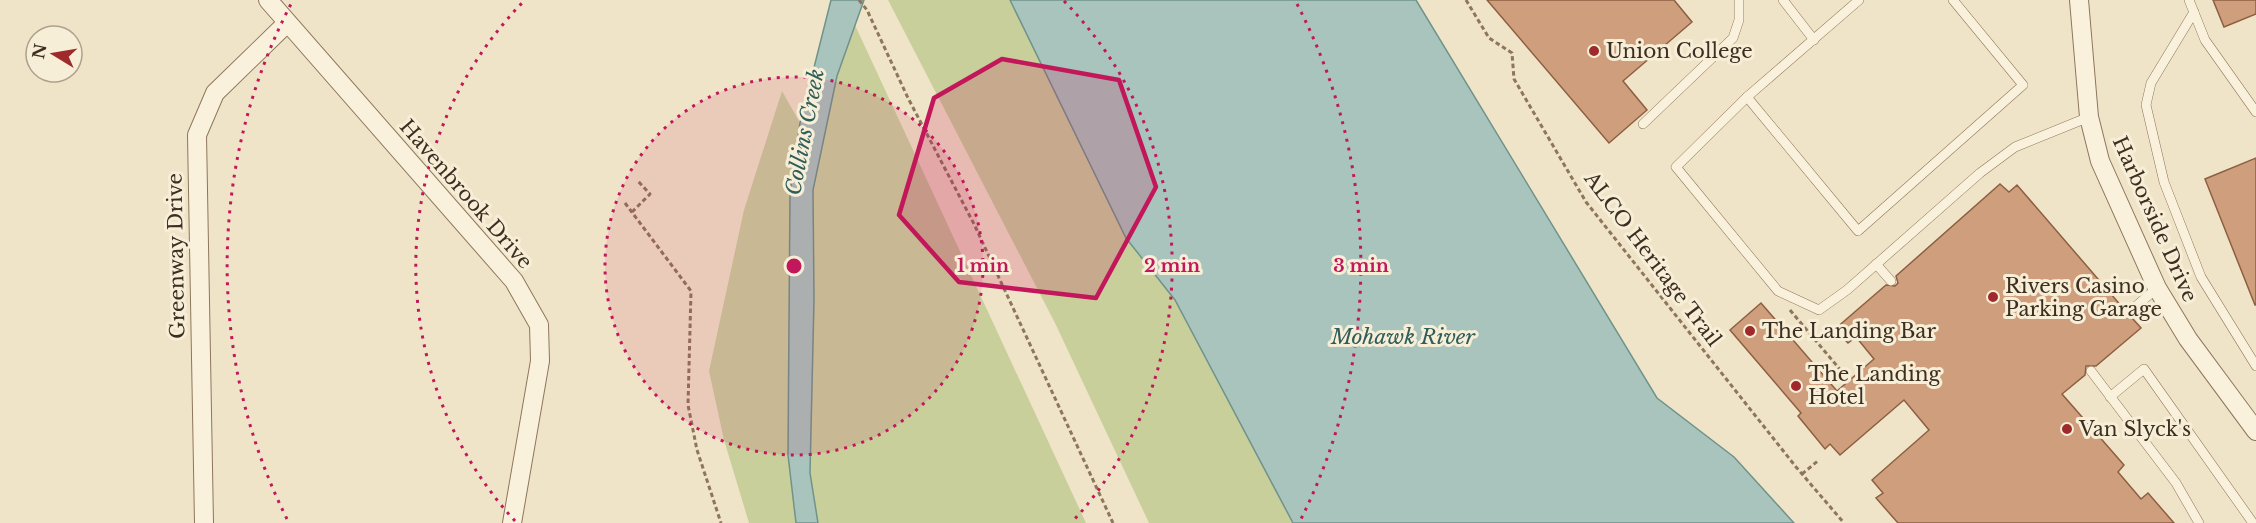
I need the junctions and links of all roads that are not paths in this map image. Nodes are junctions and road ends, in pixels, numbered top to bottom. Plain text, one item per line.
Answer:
1 (268, 0) edge
2 (1739, 0) edge
3 (1783, 0) edge
4 (1859, 0) edge
5 (1953, 0) edge
6 (2079, 0) edge
7 (2188, 0) edge
8 (2194, 12) junction
9 (287, 23) junction
10 (1814, 40) junction
11 (1747, 97) junction
12 (2256, 112) edge
13 (2089, 117) junction
14 (1642, 124) dead end
15 (1876, 264) junction
16 (1891, 281) dead end
17 (2157, 288) junction
18 (2128, 313) dead end
19 (2256, 366) edge
20 (2091, 370) dead end
21 (2110, 397) junction
22 (2256, 431) edge
23 (204, 523) edge
24 (512, 523) edge
25 (2199, 523) edge
26 (2253, 523) edge

1 - 9 street, Havenbrook Drive
2 - 14 lane
3 - 10 lane
4 - 10 lane
5 - 11 lane
6 - 13 street, Harborside Drive
7 - 8 lane
8 - 12 lane
8 - 19 lane
9 - 23 street, Greenway Drive
9 - 24 street, Havenbrook Drive
10 - 11 lane
11 - 15 lane
13 - 15 lane
13 - 17 street, Harborside Drive
15 - 16 lane
17 - 18 lane
17 - 22 street, Harborside Drive
20 - 21 lane
21 - 25 lane
21 - 26 lane

